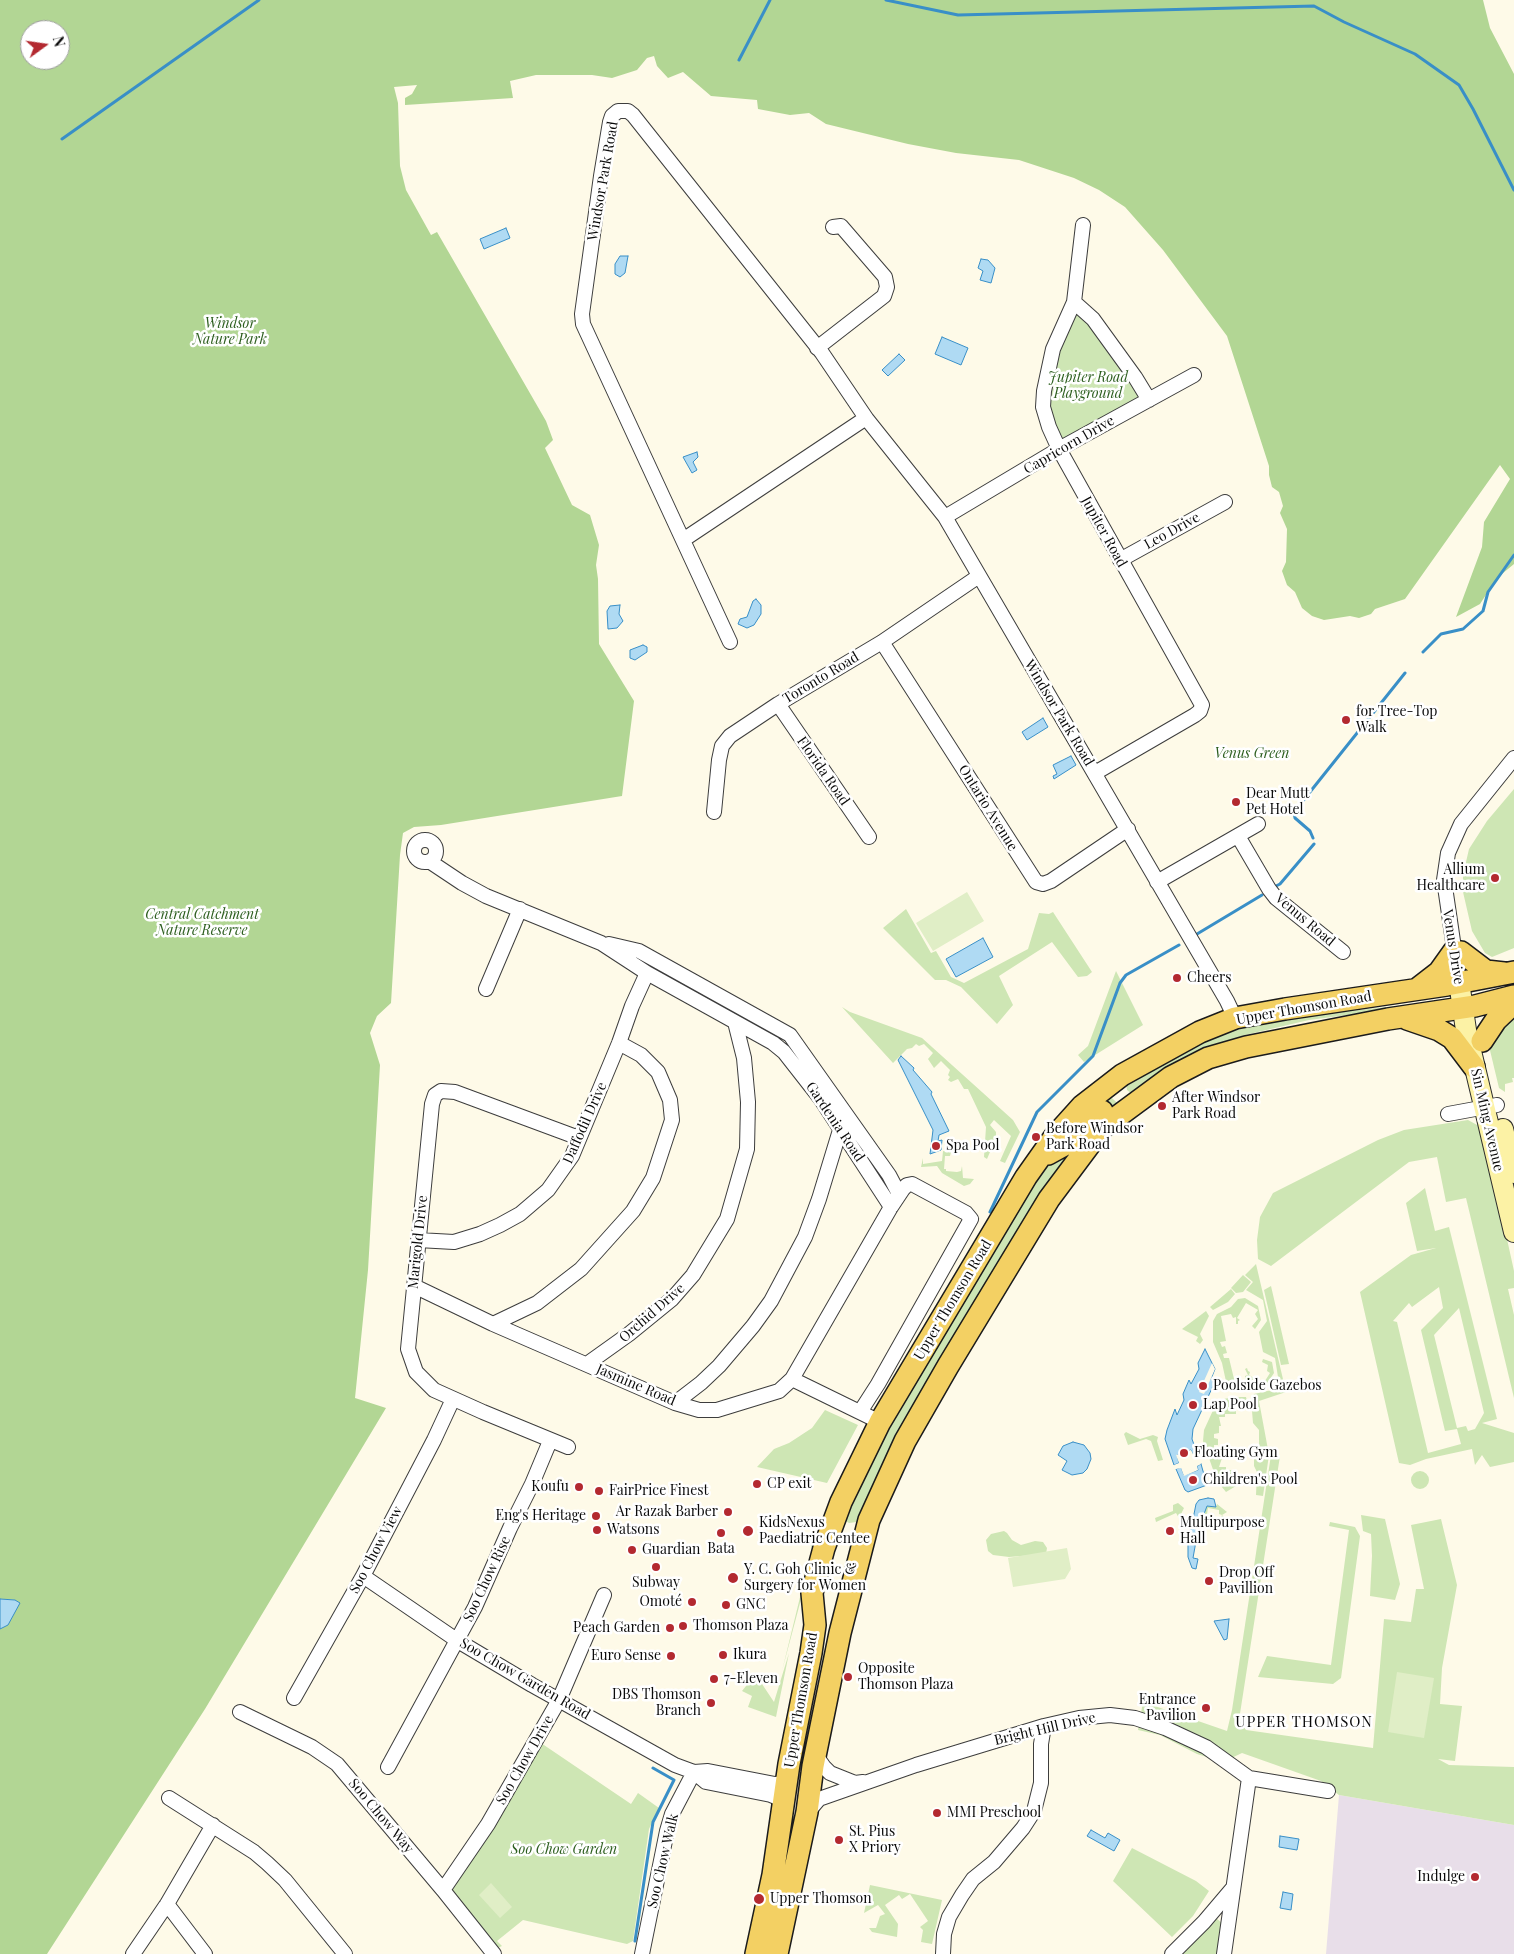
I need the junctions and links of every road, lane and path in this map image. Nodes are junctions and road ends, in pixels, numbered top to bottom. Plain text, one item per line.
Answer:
1 (1083, 225) dead end
2 (833, 227) dead end
3 (1074, 302) junction
4 (817, 348) junction
5 (1194, 375) dead end
6 (1149, 400) junction
7 (866, 418) junction
8 (1059, 449) junction
9 (1224, 502) dead end
10 (945, 517) junction
11 (683, 540) junction
12 (1120, 560) junction
13 (978, 576) junction
14 (730, 642) dead end
15 (882, 642) junction
16 (778, 704) junction
17 (1514, 758) edge
18 (1514, 773) edge
19 (1095, 774) junction
20 (714, 812) dead end
21 (1258, 824) dead end
22 (1128, 829) junction
23 (1238, 836) junction
24 (869, 837) dead end
25 (429, 861) dead end
26 (1448, 880) junction
27 (1157, 882) junction
28 (520, 909) junction
29 (601, 943) junction
30 (1343, 952) dead end
31 (1458, 952) junction
32 (1512, 972) edge
33 (647, 973) junction
34 (1464, 982) junction
35 (486, 989) dead end
36 (1414, 990) junction
37 (1514, 996) edge
38 (1514, 1002) edge
39 (1469, 1007) junction
40 (1402, 1017) junction
41 (1235, 1018) junction
42 (735, 1022) junction
43 (1482, 1041) junction
44 (619, 1043) junction
45 (1474, 1067) junction
46 (1122, 1075) junction
47 (1131, 1105) junction
48 (1491, 1106) junction
49 (1448, 1114) dead end
50 (840, 1130) junction
51 (579, 1138) junction
52 (1041, 1157) junction
53 (1514, 1174) edge
54 (900, 1194) junction
55 (891, 1207) junction
56 (1514, 1232) edge
57 (418, 1240) junction
58 (414, 1286) junction
59 (493, 1324) junction
60 (587, 1364) junction
61 (792, 1379) junction
62 (452, 1399) junction
63 (675, 1402) junction
64 (860, 1412) junction
65 (880, 1422) junction
66 (550, 1441) junction
67 (568, 1447) dead end
68 (836, 1517) junction
69 (869, 1520) junction
70 (363, 1576) junction
71 (604, 1595) dead end
72 (458, 1641) junction
73 (294, 1698) dead end
74 (559, 1700) junction
75 (240, 1712) dead end
76 (1044, 1726) junction
77 (815, 1754) junction
78 (388, 1767) dead end
79 (694, 1772) junction
80 (1249, 1778) junction
81 (870, 1781) junction
82 (785, 1791) junction
83 (1328, 1791) dead end
84 (169, 1798) dead end
85 (807, 1812) junction
86 (214, 1826) junction
87 (1232, 1889) junction
88 (443, 1890) junction
89 (167, 1904) junction
90 (777, 1905) junction
91 (133, 1954) edge
92 (205, 1954) edge
93 (345, 1954) edge
94 (494, 1954) edge
95 (642, 1954) edge
96 (756, 1954) edge
97 (777, 1954) edge
98 (943, 1954) edge
99 (1172, 1954) edge
100 (1224, 1954) edge

1 - 3 street, Jupiter Road
2 - 4 street
3 - 6 street
3 - 8 street, Jupiter Road
4 - 7 street, Windsor Park Road
4 - 11 street, Windsor Park Road
5 - 6 street, Capricorn Drive
6 - 8 street, Capricorn Drive
7 - 10 street, Windsor Park Road
7 - 11 street
8 - 10 street, Capricorn Drive
8 - 12 street, Jupiter Road
9 - 12 street, Leo Drive
10 - 13 street, Windsor Park Road
11 - 14 street, Windsor Park Road
12 - 19 street, Jupiter Road
13 - 15 street, Toronto Road
13 - 19 street, Windsor Park Road
15 - 16 street, Toronto Road
15 - 22 street, Ontario Avenue
16 - 20 street, Toronto Road
16 - 24 street, Florida Road
17 - 26 street, Venus Drive
18 - 26 street, Venus Drive
19 - 22 street, Windsor Park Road
21 - 23 street
22 - 27 street, Windsor Park Road
23 - 27 street
23 - 30 street, Venus Road
25 - 28 street, Gardenia Road
26 - 31 street, Venus Drive
27 - 41 street, Windsor Park Road
28 - 29 street, Gardenia Road
28 - 35 street
29 - 33 street, Gardenia Road
29 - 54 street, Gardenia Road
31 - 32 main road
31 - 34 street, Venus Drive
31 - 36 main road
32 - 34 main road, Upper Thomson Road
33 - 42 street, Gardenia Road
33 - 44 street, Daffodil Drive
34 - 36 main road, Upper Thomson Road
34 - 39 main road, Venus Drive
36 - 41 main road, Upper Thomson Road
37 - 39 main road, Upper Thomson Road
38 - 43 main road
39 - 40 main road, Upper Thomson Road
39 - 43 main road, Sin Ming Avenue
39 - 45 main road, Sin Ming Avenue
40 - 45 main road
40 - 47 main road, Upper Thomson Road
41 - 46 main road, Upper Thomson Road
42 - 50 street, Gardenia Road
42 - 60 street, Orchid Drive
43 - 48 main road, Sin Ming Avenue
44 - 51 street, Daffodil Drive
44 - 59 street
45 - 48 main road, Sin Ming Avenue
46 - 47 main road
46 - 52 main road, Upper Thomson Road
47 - 52 main road
47 - 69 main road, Upper Thomson Road
48 - 49 street
48 - 53 main road, Sin Ming Avenue
48 - 56 main road, Sin Ming Avenue
50 - 55 street, Gardenia Road
50 - 63 street
51 - 57 street, Daffodil Drive
51 - 57 street, Marigold Drive
52 - 65 main road, Upper Thomson Road
54 - 55 street
54 - 64 street
55 - 61 street
57 - 58 street, Marigold Drive
58 - 59 street, Jasmine Road
58 - 62 street, Marigold Drive
59 - 60 street, Jasmine Road
60 - 63 street, Jasmine Road
61 - 63 street, Jasmine Road
61 - 64 street
62 - 66 street, Marigold Drive
62 - 70 street, Soo Chow View
64 - 65 street
65 - 68 main road, Upper Thomson Road
66 - 67 street, Marigold Drive
66 - 72 street, Soo Chow Rise
68 - 69 main road
68 - 82 main road, Upper Thomson Road
69 - 77 main road, Upper Thomson Road
70 - 72 street, Soo Chow Garden Road
70 - 73 street, Soo Chow View
71 - 74 street, Soo Chow Drive
72 - 74 street, Soo Chow Garden Road
72 - 78 street, Soo Chow Rise
74 - 79 street, Soo Chow Garden Road
74 - 88 street, Soo Chow Drive
75 - 88 street, Soo Chow Way
76 - 80 street, Bright Hill Drive
76 - 81 street, Bright Hill Drive
76 - 98 street
77 - 81 street, Bright Hill Drive
77 - 85 main road, Upper Thomson Road
79 - 82 street, Soo Chow Garden Road
79 - 95 street, Soo Chow Walk
80 - 83 street, Bright Hill Drive
80 - 87 street
81 - 85 street, Bright Hill Drive
82 - 90 main road, Upper Thomson Road
84 - 86 street
85 - 90 main road, Upper Thomson Road
86 - 89 street
86 - 93 street
87 - 99 street
87 - 100 street
88 - 94 street, Soo Chow Way
89 - 91 street
89 - 92 street
90 - 96 main road, Upper Thomson Road
90 - 97 main road, Upper Thomson Road

